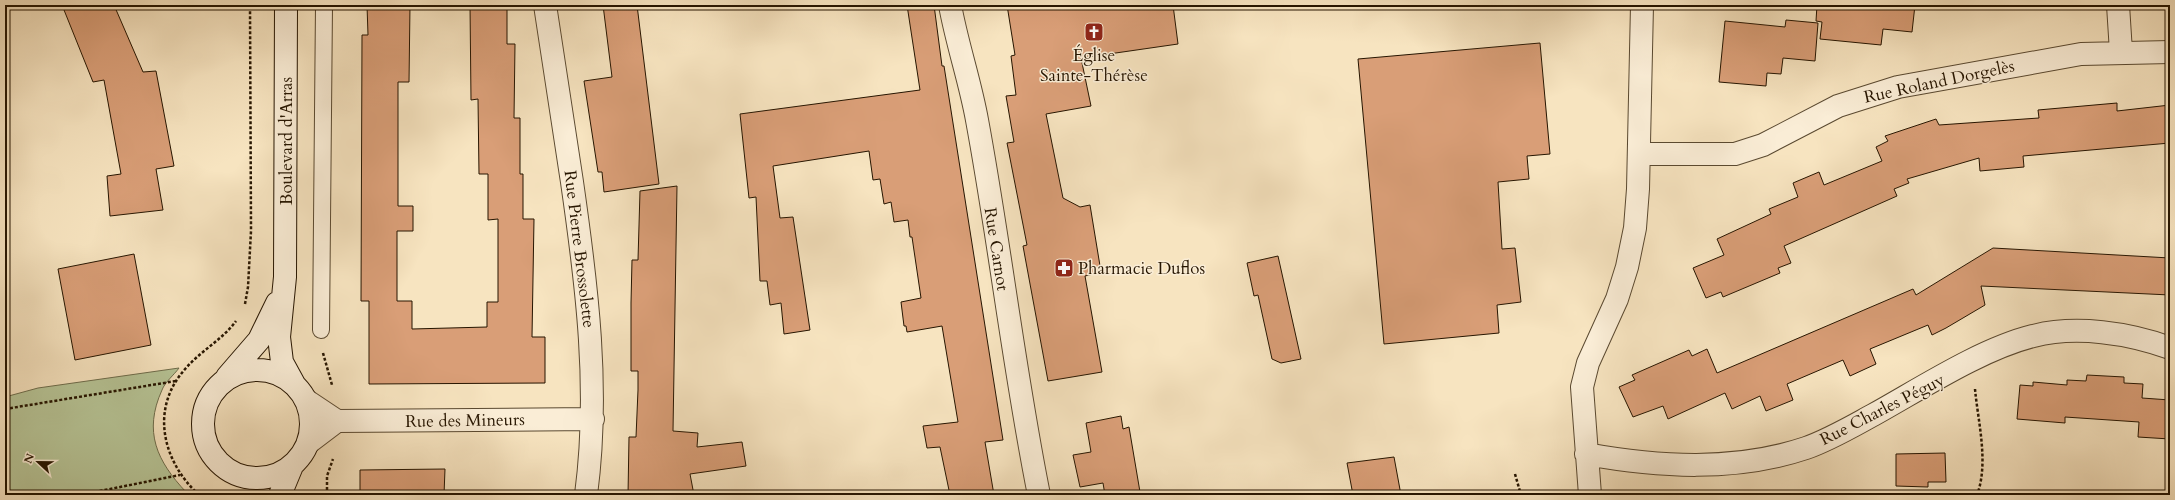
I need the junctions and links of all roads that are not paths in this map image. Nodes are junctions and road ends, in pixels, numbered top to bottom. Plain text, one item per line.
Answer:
1 (286, 5) edge
2 (324, 5) edge
3 (545, 5) edge
4 (950, 5) edge
5 (1642, 5) edge
6 (2118, 5) edge
7 (2121, 52) junction
8 (2170, 52) edge
9 (1639, 154) junction
10 (285, 277) junction
11 (321, 330) road end
12 (2170, 348) edge
13 (222, 382) junction
14 (294, 384) junction
15 (307, 402) junction
16 (593, 418) junction
17 (337, 421) junction
18 (308, 443) junction
19 (1586, 454) junction
20 (292, 466) junction
21 (227, 469) junction
22 (251, 495) edge
23 (280, 495) edge
24 (586, 495) edge
25 (1039, 495) edge
26 (1590, 495) edge

1 - 10 street, Boulevard d'Arras
2 - 11 lane
3 - 16 street, Rue Pierre Brossolette
4 - 25 street, Rue Carnot
5 - 9 street
6 - 7 street
7 - 8 street, Rue Roland Dorgelès
7 - 9 street, Rue Roland Dorgelès
9 - 19 street
10 - 13 street, Boulevard d'Arras
10 - 14 street, Boulevard d'Arras
12 - 19 street, Rue Charles Péguy
13 - 14 street
13 - 21 street
14 - 15 street
15 - 17 street
15 - 18 street
16 - 17 street, Rue des Mineurs
16 - 24 street, Rue Pierre Brossolette
17 - 18 street
18 - 20 street
19 - 26 street
20 - 21 street
20 - 23 street
21 - 22 street

